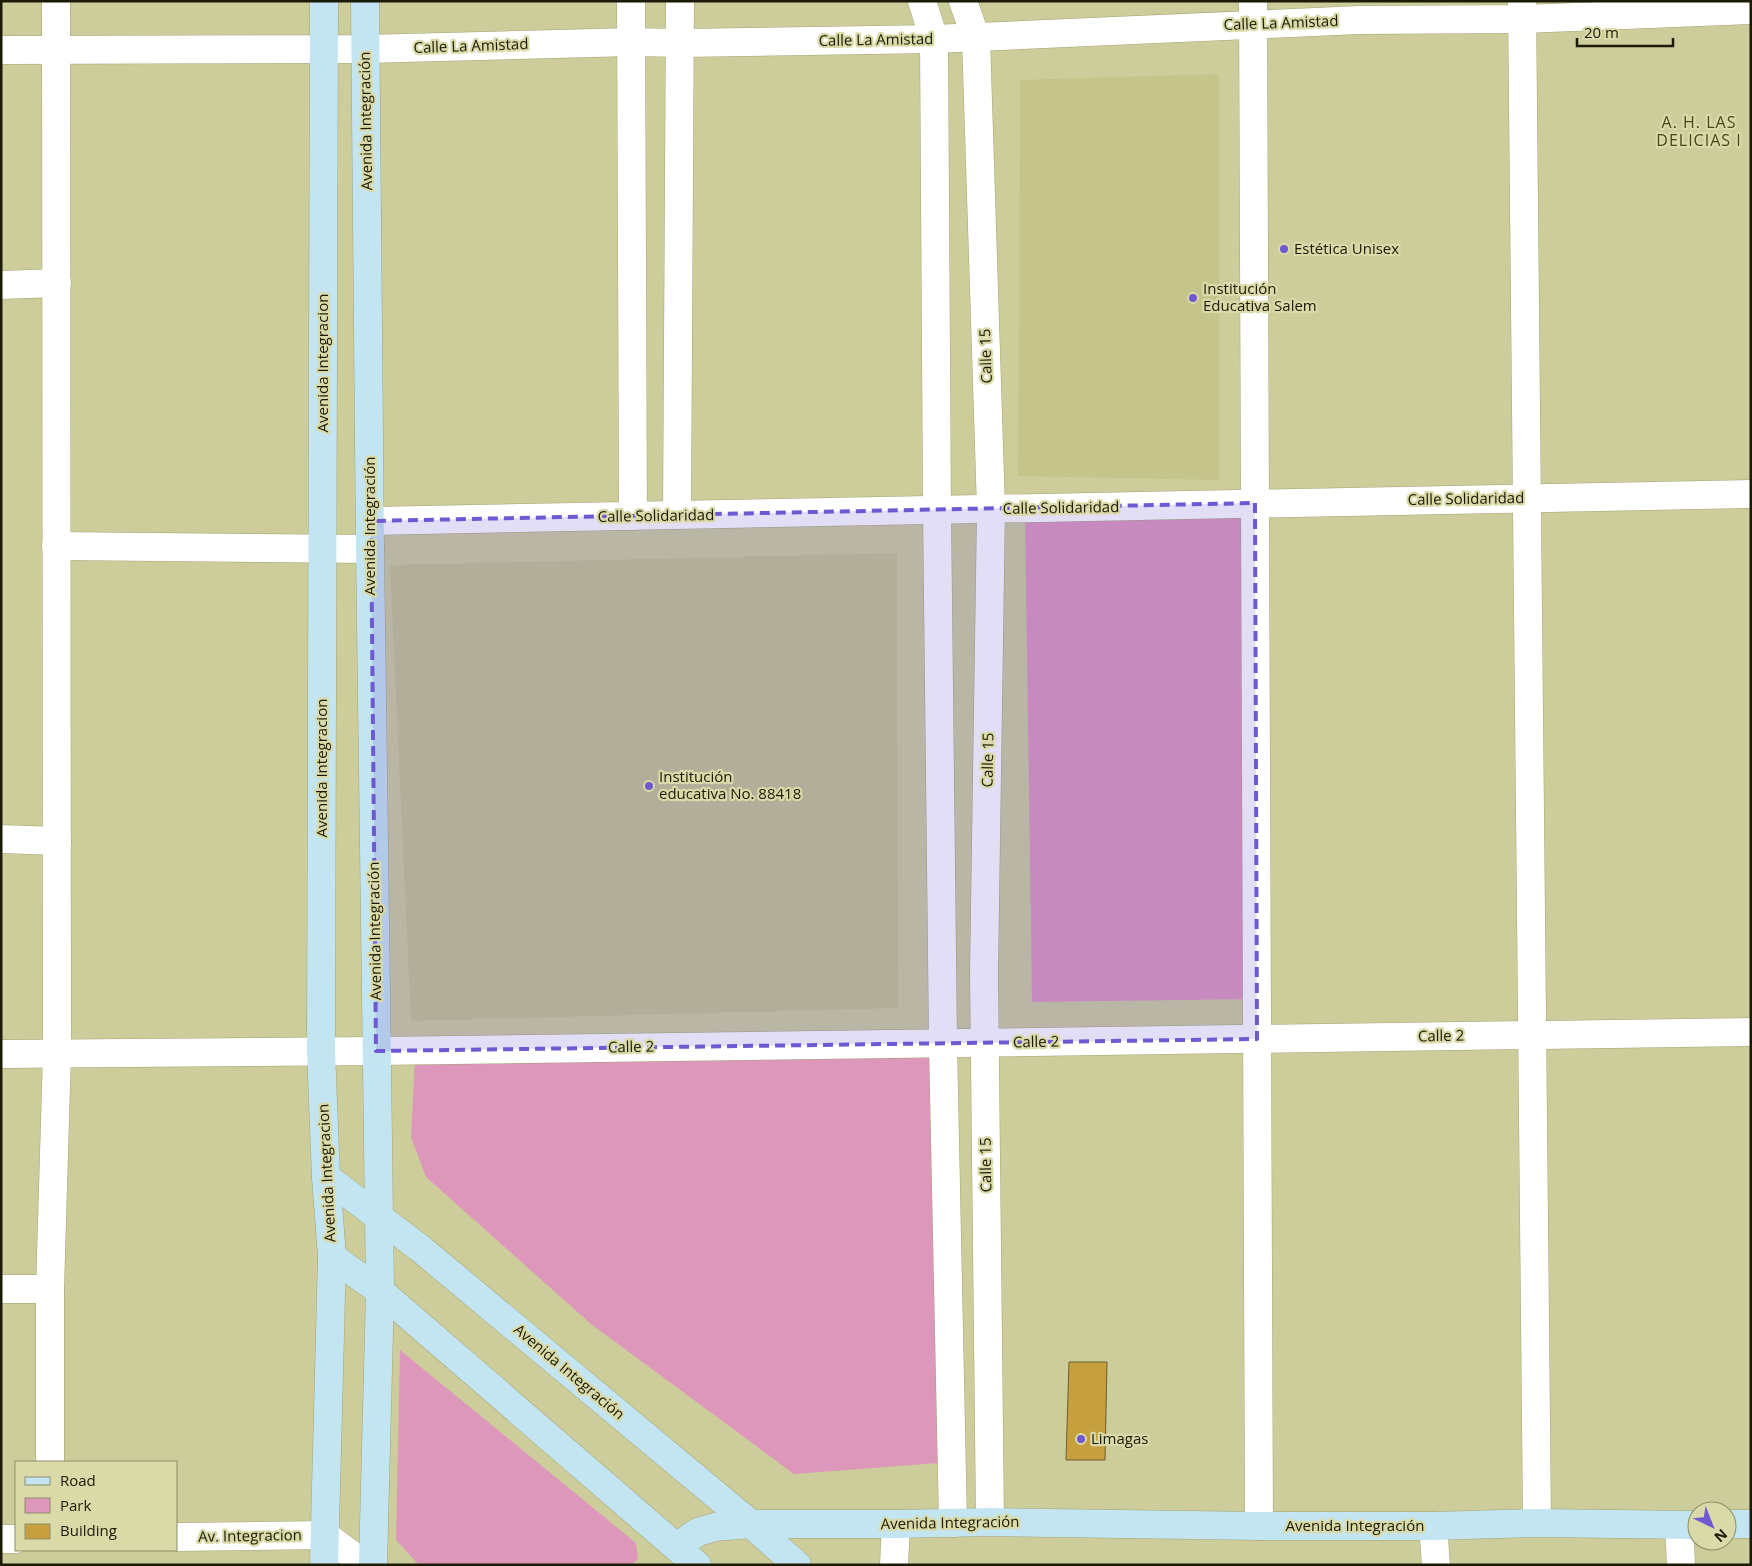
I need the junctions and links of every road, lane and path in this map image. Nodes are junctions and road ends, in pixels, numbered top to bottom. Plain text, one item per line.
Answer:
1 (56, 1) edge
2 (324, 1) edge
3 (365, 1) edge
4 (631, 1) edge
5 (680, 1) edge
6 (922, 1) edge
7 (963, 1) edge
8 (1522, 10) edge
9 (1751, 10) edge
10 (1359, 11) edge
11 (1253, 13) edge
12 (976, 38) junction
13 (934, 39) junction
14 (632, 42) junction
15 (681, 43) junction
16 (56, 49) junction
17 (365, 49) junction
18 (1, 50) edge
19 (324, 50) junction
20 (56, 284) junction
21 (1, 285) edge
22 (1751, 494) edge
23 (1527, 498) junction
24 (1255, 503) junction
25 (991, 509) junction
26 (937, 510) junction
27 (677, 515) junction
28 (633, 516) junction
29 (371, 521) junction
30 (56, 546) junction
31 (322, 548) junction
32 (370, 549) junction
33 (1, 839) edge
34 (57, 841) junction
35 (1751, 1032) edge
36 (1532, 1035) junction
37 (1257, 1038) junction
38 (985, 1042) junction
39 (943, 1043) junction
40 (321, 1051) junction
41 (376, 1051) junction
42 (57, 1053) junction
43 (1, 1054) edge
44 (326, 1177) junction
45 (379, 1216) junction
46 (332, 1257) junction
47 (1, 1289) edge
48 (50, 1289) junction
49 (380, 1291) junction
50 (50, 1461) edge
51 (990, 1522) junction
52 (1537, 1522) junction
53 (953, 1523) junction
54 (751, 1524) junction
55 (896, 1524) junction
56 (1737, 1524) edge
57 (1751, 1524) edge
58 (1687, 1525) edge
59 (1259, 1526) junction
60 (1433, 1526) junction
61 (1687, 1531) edge
62 (325, 1535) junction
63 (178, 1537) edge
64 (15, 1538) edge
65 (1, 1539) edge
66 (684, 1560) edge
67 (324, 1565) edge
68 (365, 1565) edge
69 (373, 1565) edge
70 (797, 1565) edge
71 (894, 1565) edge
72 (1436, 1565) edge
73 (1681, 1565) edge

1 - 16 street
2 - 19 main road, Avenida Integracion
3 - 17 main road, Avenida Integración
4 - 14 street
5 - 15 street
6 - 13 street
7 - 12 street, Calle 15
8 - 9 street, Calle La Amistad
8 - 10 street, Calle La Amistad
8 - 23 street
10 - 11 street, Calle La Amistad
11 - 12 street, Calle La Amistad
11 - 24 street
12 - 13 street, Calle La Amistad
12 - 25 street, Calle 15
13 - 15 street, Calle La Amistad
13 - 26 street
14 - 15 street, Calle La Amistad
14 - 17 street, Calle La Amistad
14 - 28 street
15 - 27 street
16 - 18 street, Calle La Amistad
16 - 19 street, Calle La Amistad
16 - 20 street
17 - 19 street, Calle La Amistad
17 - 29 main road, Avenida Integración
19 - 31 main road, Avenida Integracion
20 - 21 street
20 - 30 street
22 - 23 street, Calle Solidaridad
23 - 24 street, Calle Solidaridad
23 - 36 street
24 - 25 street, Calle Solidaridad
24 - 37 street
25 - 26 street, Calle Solidaridad
25 - 38 street, Calle 15
26 - 27 street, Calle Solidaridad
26 - 39 street
27 - 28 street, Calle Solidaridad
28 - 29 street, Calle Solidaridad
29 - 32 main road, Avenida Integración
30 - 31 street
30 - 34 street
31 - 32 street
31 - 40 main road, Avenida Integracion
32 - 41 main road, Avenida Integración
33 - 34 street
34 - 42 street
35 - 36 street, Calle 2
36 - 37 street, Calle 2
36 - 52 street
37 - 38 street, Calle 2
37 - 59 street
38 - 39 street, Calle 2
38 - 51 street, Calle 15
39 - 41 street, Calle 2
39 - 53 street
40 - 41 street, Calle 2
40 - 42 street, Calle 2
40 - 44 main road, Avenida Integracion
41 - 45 main road, Avenida Integración
42 - 43 street, Calle 2
42 - 48 street
44 - 45 main road, Avenida Integración
44 - 46 main road, Avenida Integracion
45 - 49 main road, Avenida Integración
45 - 54 main road, Avenida Integración
46 - 49 main road
46 - 62 main road, Avenida Integracion
47 - 48 street
48 - 50 street
49 - 66 main road
49 - 69 main road, Avenida Integración
51 - 53 main road, Avenida Integración
51 - 59 main road, Avenida Integración
52 - 58 main road, Avenida Integración
52 - 60 main road, Avenida Integración
53 - 55 main road, Avenida Integración
54 - 55 main road, Avenida Integración
54 - 66 main road
54 - 70 main road
55 - 71 street
56 - 57 main road
59 - 60 main road, Avenida Integración
60 - 72 street
61 - 73 street
62 - 63 street, Av. Integracion
62 - 67 main road, Avenida Integracion
62 - 68 street
64 - 65 street

